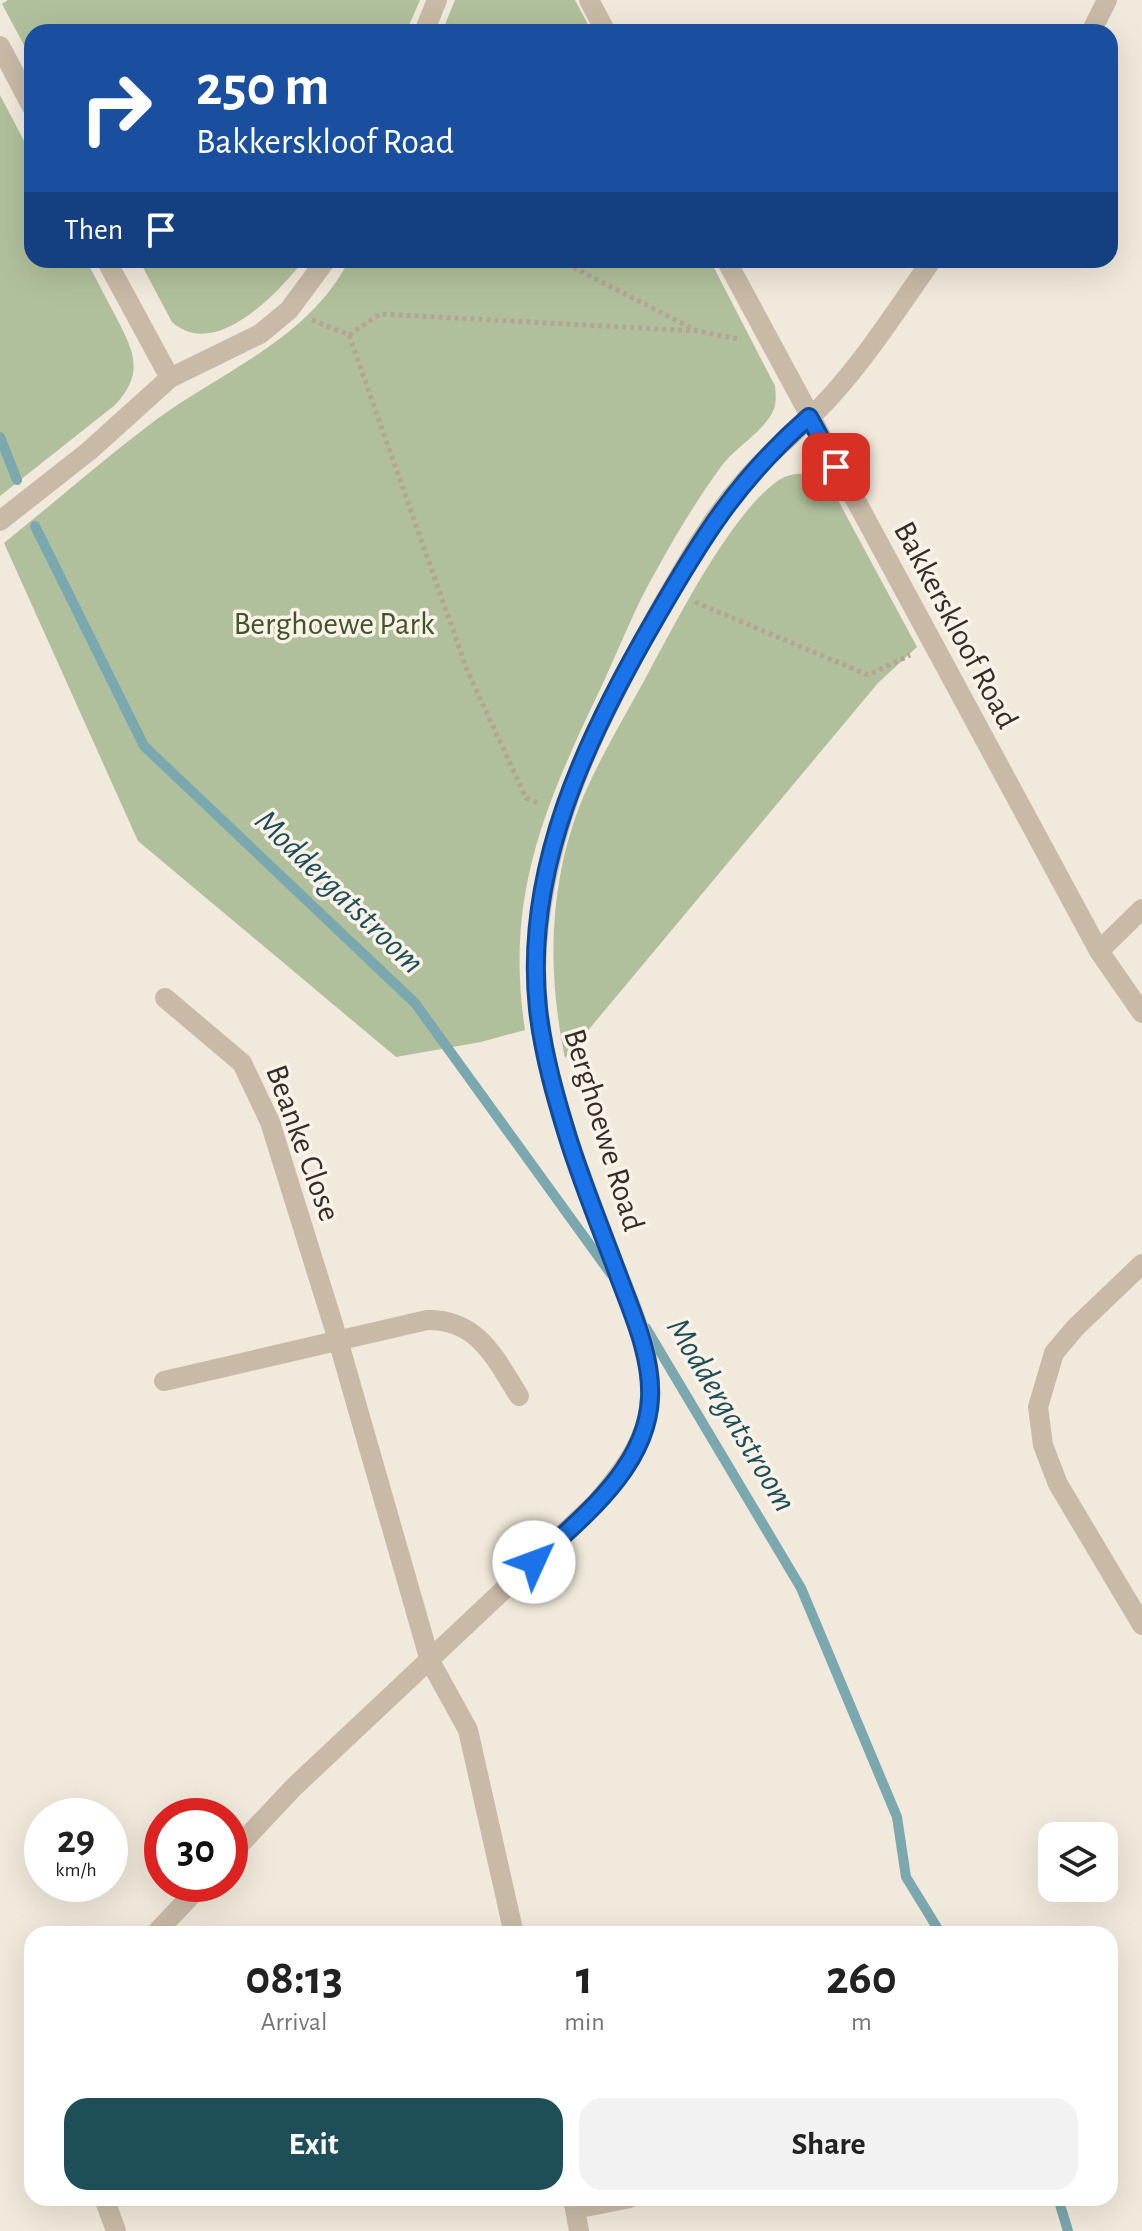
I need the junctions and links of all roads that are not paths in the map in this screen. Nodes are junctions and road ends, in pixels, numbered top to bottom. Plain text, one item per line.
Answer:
1 (437, 0) edge
2 (589, 0) edge
3 (1107, 0) edge
4 (427, 24) edge
5 (602, 24) edge
6 (1095, 24) edge
7 (0, 46) edge
8 (24, 92) edge
9 (110, 268) edge
10 (320, 268) edge
11 (730, 268) edge
12 (926, 268) edge
13 (170, 378) junction
14 (809, 417) junction
15 (0, 521) edge
16 (1142, 909) edge
17 (1099, 951) junction
18 (165, 998) dead end
19 (1142, 1013) edge
20 (1142, 1264) edge
21 (338, 1340) junction
22 (164, 1381) dead end
23 (519, 1396) dead end
24 (1142, 1625) edge
25 (430, 1661) junction
26 (248, 1836) edge
27 (185, 1902) edge
28 (163, 1926) edge
29 (512, 1926) edge
30 (107, 2206) edge
31 (575, 2206) edge
32 (116, 2231) edge
33 (579, 2231) edge

1 - 4 street
2 - 5 street
3 - 6 street
7 - 8 street
9 - 13 street
10 - 13 street
11 - 14 street, Bakkerskloof Road
12 - 14 street, Berghoewe Road
13 - 15 street
14 - 17 street, Bakkerskloof Road
14 - 25 street, Berghoewe Road
16 - 17 street
17 - 19 street, Bakkerskloof Road
18 - 21 street, Beanke Close
20 - 24 street
21 - 22 street
21 - 23 street
21 - 25 street, Beanke Close
25 - 26 street, Berghoewe Road
25 - 29 street, Beanke Close
27 - 28 street
30 - 32 street
31 - 33 street

